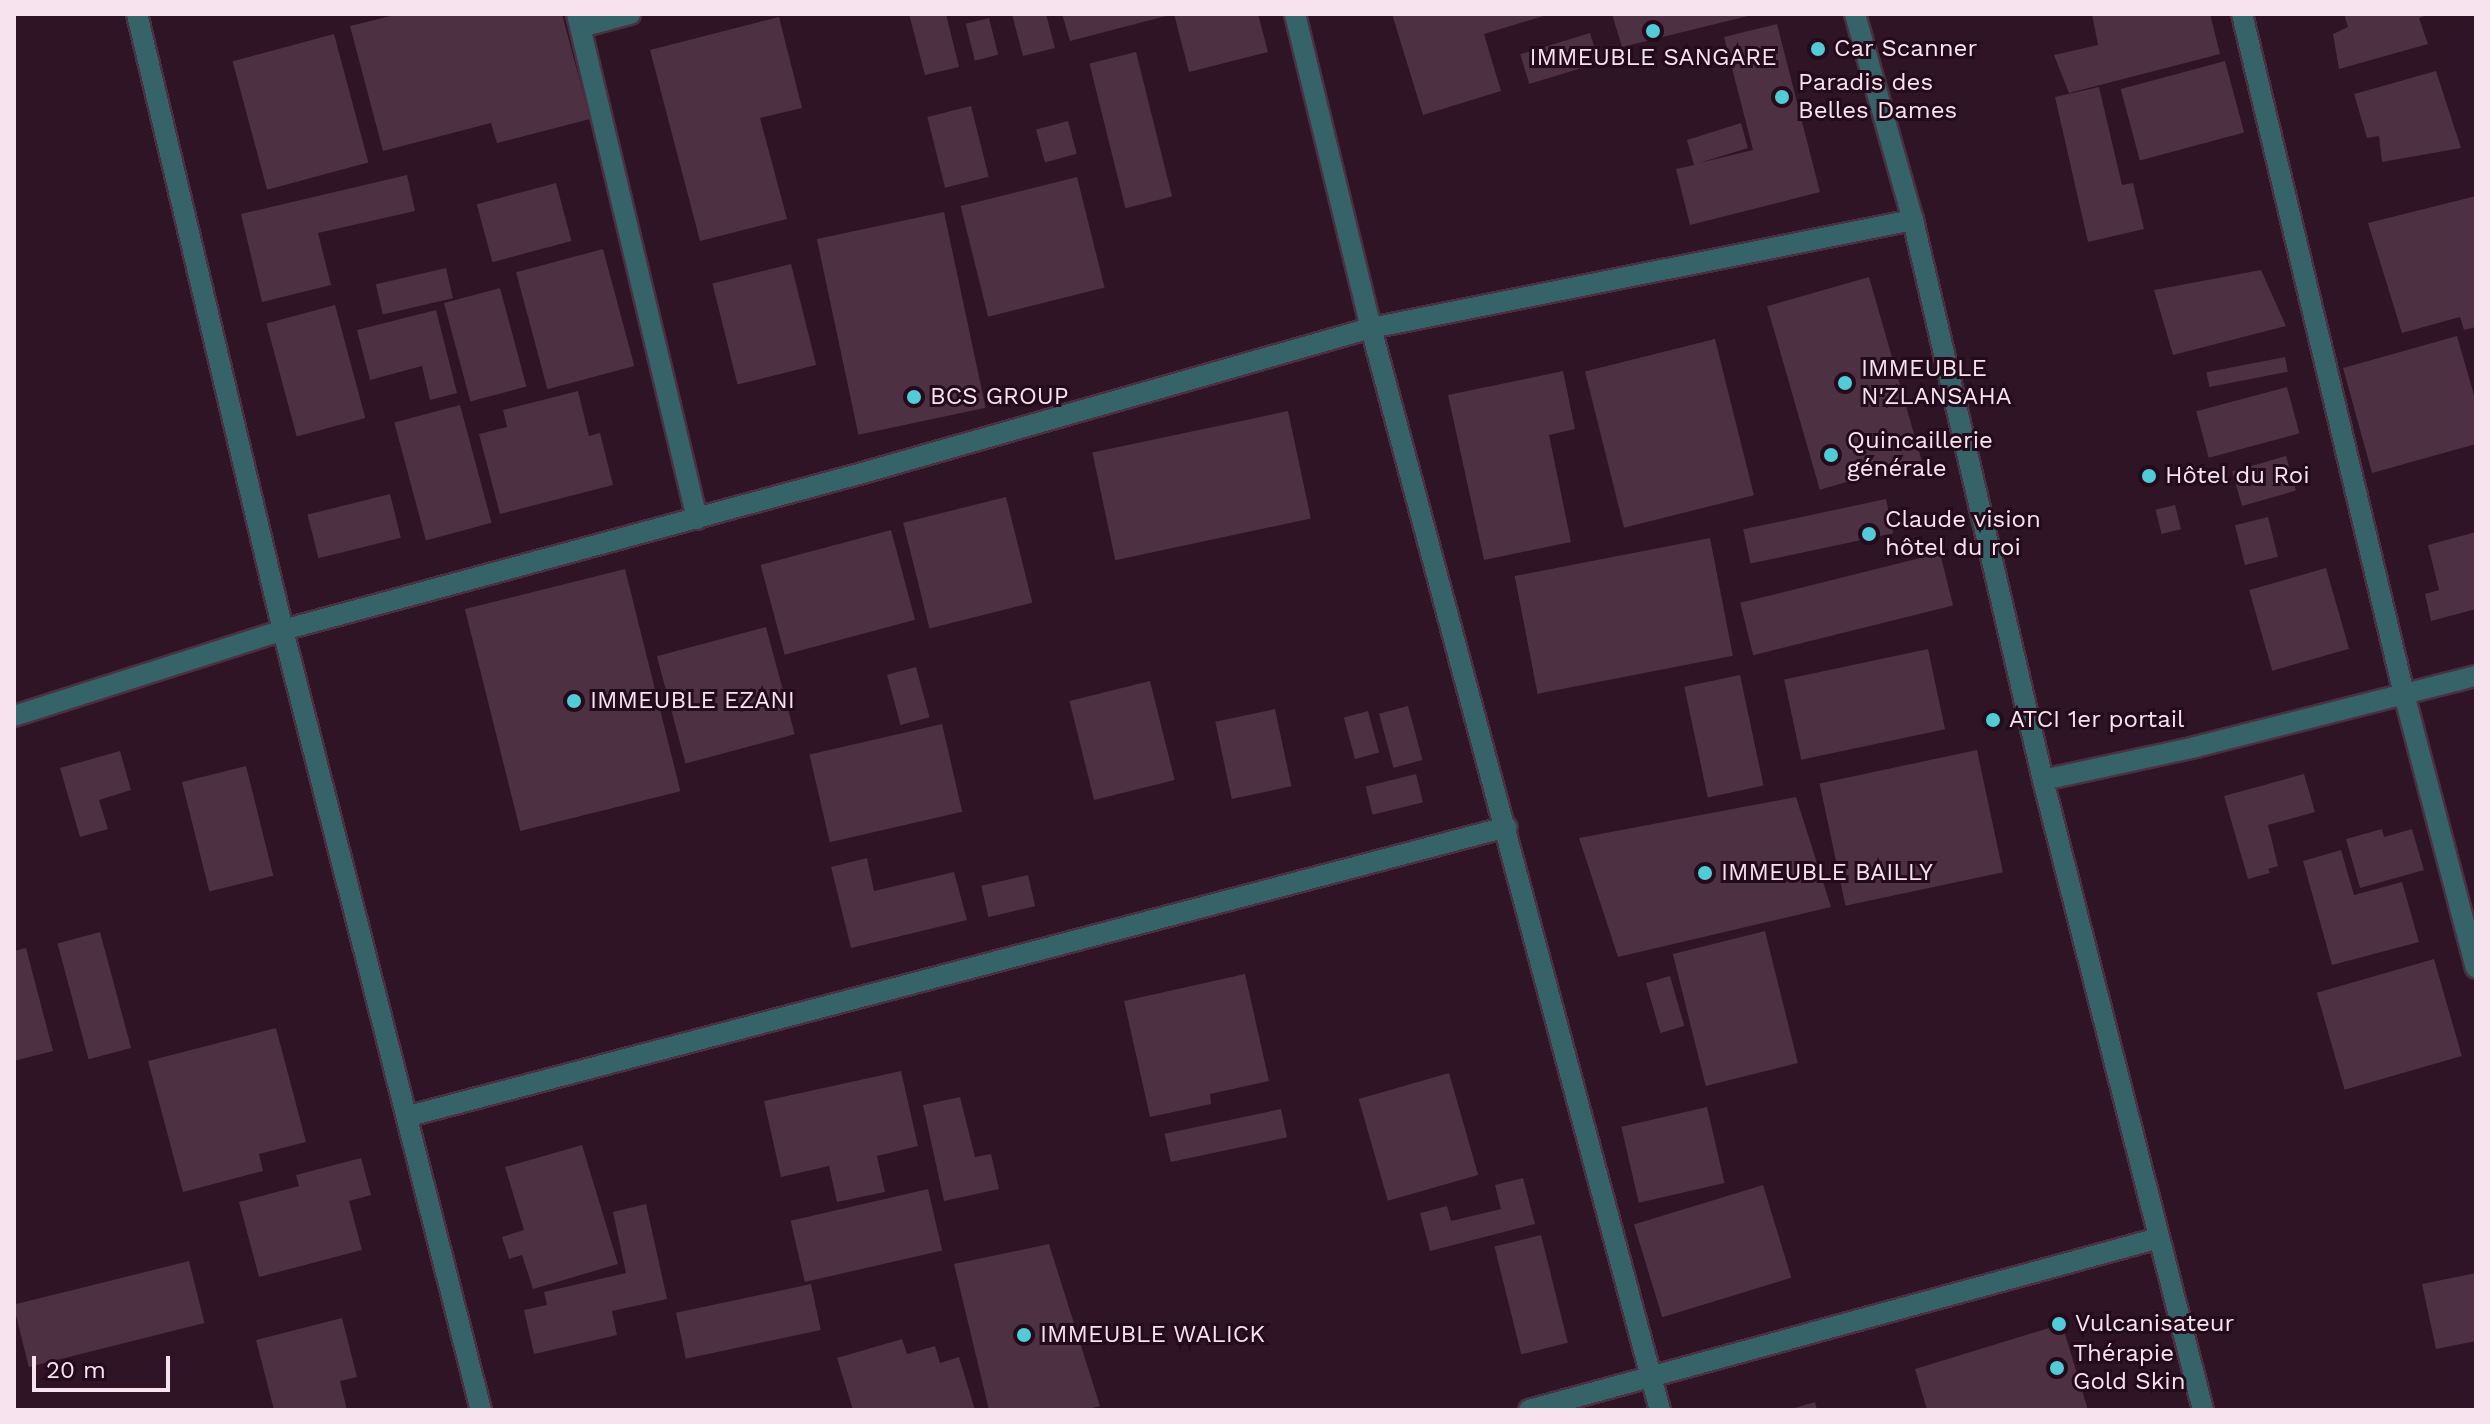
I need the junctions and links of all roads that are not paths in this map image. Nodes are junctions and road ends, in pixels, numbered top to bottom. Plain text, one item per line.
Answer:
1 (137, 14) edge
2 (630, 14) edge
3 (1295, 14) edge
4 (1855, 14) edge
5 (2242, 14) edge
6 (579, 21) edge
7 (1913, 220) junction
8 (1371, 328) junction
9 (697, 519) junction
10 (283, 630) junction
11 (2476, 676) edge
12 (2404, 694) junction
13 (14, 716) edge
14 (2043, 780) junction
15 (1507, 827) junction
16 (2476, 968) edge
17 (409, 1116) junction
18 (2159, 1238) junction
19 (1651, 1375) junction
20 (481, 1410) edge
21 (1529, 1410) edge
22 (1660, 1410) edge
23 (2203, 1410) edge

1 - 10 street
2 - 6 street
3 - 8 street
4 - 7 street
5 - 12 street
6 - 9 street
7 - 8 street
7 - 14 street
8 - 9 street
8 - 15 street
9 - 10 street
10 - 13 street
10 - 17 street
11 - 12 street
12 - 14 street
12 - 16 street
14 - 18 street
15 - 17 street
15 - 19 street
17 - 20 street
18 - 19 street
18 - 23 street
19 - 21 street
19 - 22 street

